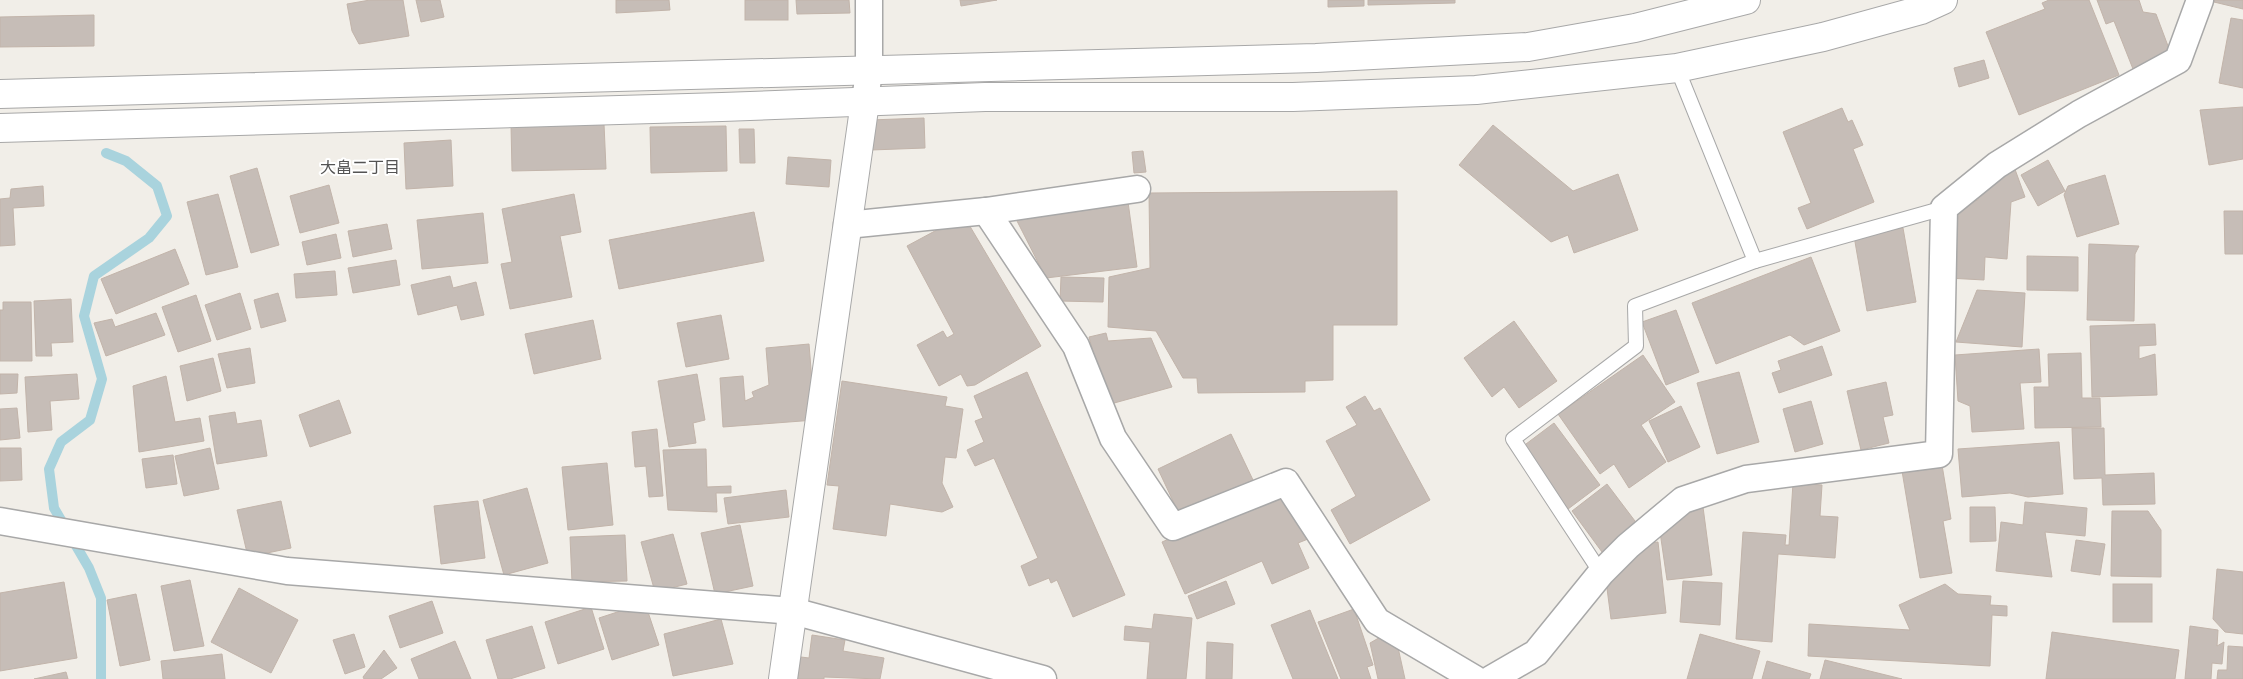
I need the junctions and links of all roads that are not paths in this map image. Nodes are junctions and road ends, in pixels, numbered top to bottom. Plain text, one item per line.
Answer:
1 (869, 0) edge
2 (1746, 0) edge
3 (1943, 0) edge
4 (2200, 0) edge
5 (1677, 68) junction
6 (869, 70) junction
7 (0, 94) edge
8 (865, 102) junction
9 (0, 128) edge
10 (1137, 189) dead end
11 (1944, 208) junction
12 (986, 211) junction
13 (847, 225) junction
14 (1755, 261) junction
15 (0, 521) edge
16 (1601, 573) junction
17 (793, 611) junction
18 (783, 679) edge
19 (1043, 679) edge
20 (1475, 679) edge
21 (1491, 679) edge

1 - 6 street
2 - 6 street
3 - 5 street
4 - 11 street
5 - 8 street
5 - 14 lane
6 - 7 street
6 - 8 street
8 - 9 street
8 - 13 street
10 - 12 street
11 - 14 lane
11 - 16 street
12 - 13 street
12 - 20 street
13 - 17 street
14 - 16 lane
15 - 17 street
16 - 21 street
17 - 18 street
17 - 19 street

